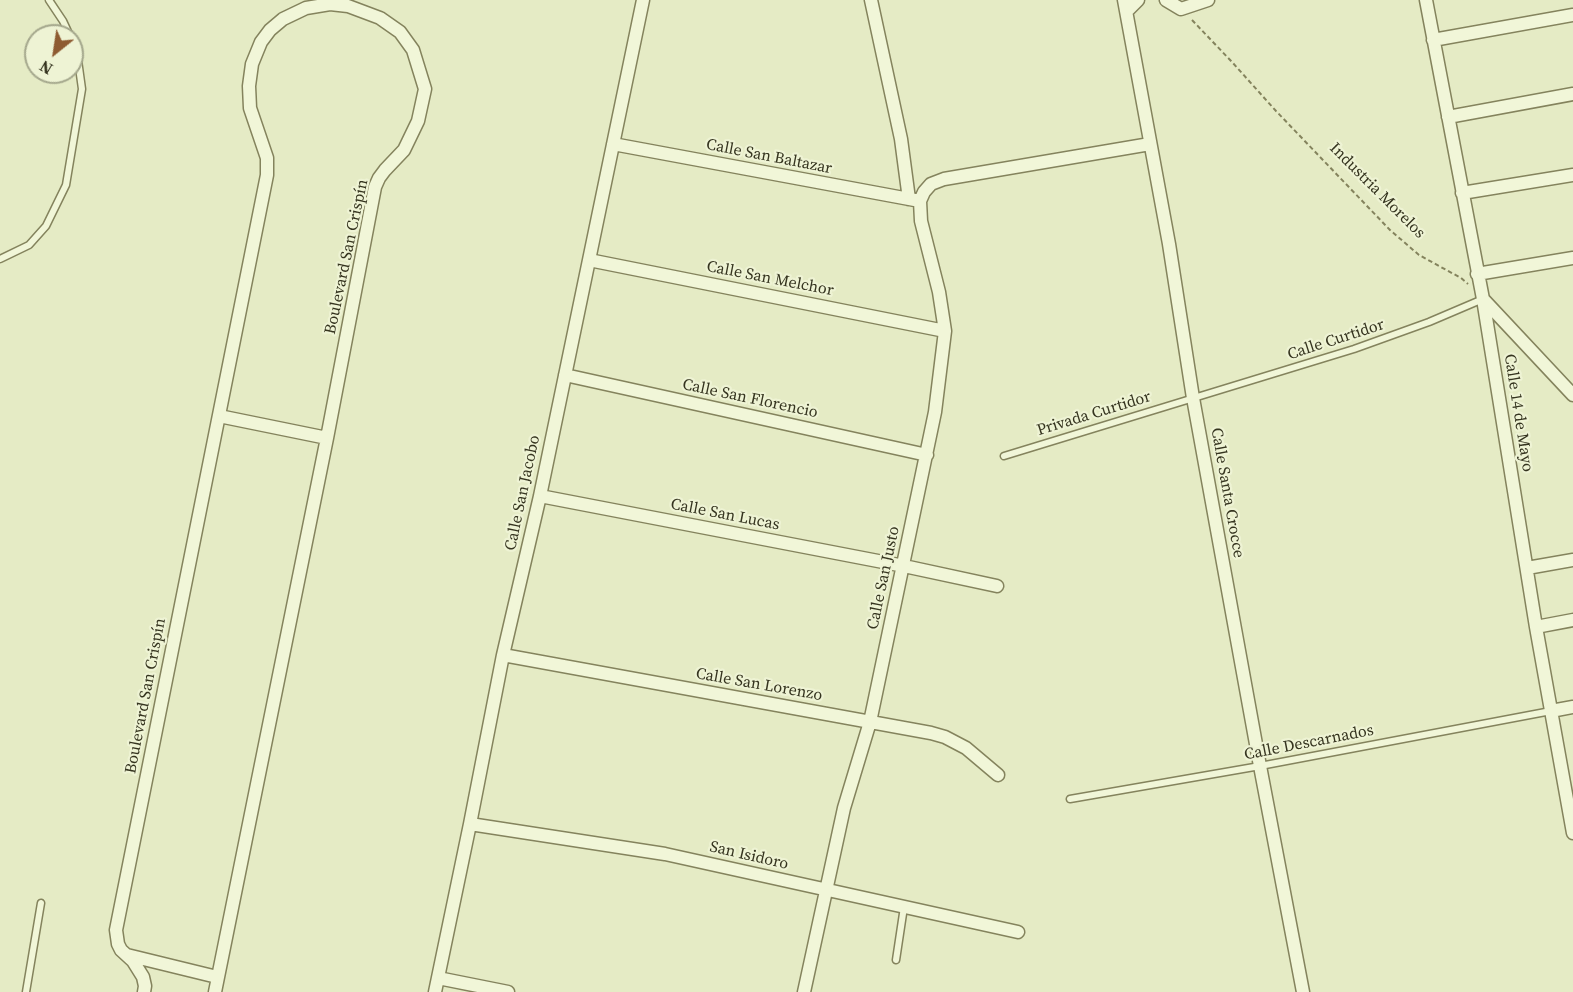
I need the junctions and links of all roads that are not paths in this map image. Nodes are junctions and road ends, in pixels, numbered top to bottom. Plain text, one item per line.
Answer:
1 (49, 0) edge
2 (643, 0) edge
3 (871, 0) edge
4 (1138, 0) edge
5 (1167, 0) edge
6 (1208, 0) edge
7 (1426, 0) edge
8 (1125, 6) edge
9 (1573, 15) edge
10 (64, 24) edge
11 (1433, 40) junction
12 (81, 84) edge
13 (1573, 94) edge
14 (1448, 117) junction
15 (613, 144) junction
16 (1150, 144) junction
17 (1573, 175) edge
18 (1462, 193) junction
19 (914, 200) junction
20 (1573, 258) edge
21 (0, 259) edge
22 (589, 260) junction
23 (1477, 274) junction
24 (1483, 299) junction
25 (945, 331) junction
26 (565, 375) junction
27 (1573, 395) edge
28 (1193, 398) junction
29 (219, 416) junction
30 (327, 438) junction
31 (927, 455) junction
32 (1004, 456) dead end
33 (540, 496) junction
34 (1573, 560) edge
35 (903, 566) junction
36 (1527, 568) junction
37 (997, 586) dead end
38 (1573, 621) edge
39 (1536, 627) junction
40 (503, 656) junction
41 (1573, 707) edge
42 (1551, 711) junction
43 (870, 722) junction
44 (1260, 766) junction
45 (998, 776) dead end
46 (1569, 790) edge
47 (1070, 799) dead end
48 (470, 824) junction
49 (1573, 833) edge
50 (826, 890) junction
51 (41, 903) dead end
52 (904, 907) junction
53 (1018, 932) dead end
54 (126, 955) junction
55 (896, 960) dead end
56 (217, 977) junction
57 (438, 978) junction
58 (26, 992) edge
59 (144, 992) edge
60 (215, 992) edge
61 (435, 992) edge
62 (508, 992) edge
63 (804, 992) edge
64 (1303, 992) edge

1 - 10 lane
2 - 15 street, Calle San Jacobo
3 - 19 street, Calle San Justo
4 - 8 street
5 - 6 street
7 - 11 street, Calle 14 de Mayo
8 - 16 street, Calle Santa Crocce
9 - 11 street
11 - 14 street, Calle 14 de Mayo
12 - 21 lane
13 - 14 street
14 - 18 street, Calle 14 de Mayo
15 - 19 street, Calle San Baltazar
15 - 22 street, Calle San Jacobo
16 - 19 street
16 - 28 street, Calle Santa Crocce
17 - 18 street
18 - 23 street, Calle 14 de Mayo
19 - 25 street, Calle San Justo
20 - 23 street
22 - 25 street, Calle San Melchor
22 - 26 street, Calle San Jacobo
23 - 24 street, Calle 14 de Mayo
24 - 27 street
24 - 28 lane, Calle Curtidor
24 - 36 street, Calle 14 de Mayo
25 - 31 street, Calle San Justo
26 - 31 street, Calle San Florencio
26 - 33 street, Calle San Jacobo
28 - 32 lane, Privada Curtidor
28 - 44 street, Calle Santa Crocce
29 - 30 street
29 - 30 street, Boulevard San Crispín
29 - 54 street, Boulevard San Crispín
30 - 56 street, Boulevard San Crispín
31 - 35 street, Calle San Justo
33 - 35 street, Calle San Lucas
33 - 40 street, Calle San Jacobo
34 - 36 street
35 - 37 street, Calle San Lucas
35 - 43 street, Calle San Justo
36 - 39 street, Calle 14 de Mayo
38 - 39 street
39 - 42 street, Calle 14 de Mayo
40 - 43 street, Calle San Lorenzo
40 - 48 street, Calle San Jacobo
41 - 42 street
42 - 44 lane, Calle Descarnados
42 - 46 street, Calle 14 de Mayo
43 - 45 street, Calle San Lorenzo
43 - 50 street, Calle San Justo
44 - 47 lane, Calle Descarnados
44 - 64 street, Calle Santa Crocce
46 - 49 street, Calle 14 de Mayo
48 - 50 street, San Isidoro
48 - 57 street, Calle San Jacobo
50 - 52 street, San Isidoro
50 - 63 street, Calle San Justo
51 - 58 lane
52 - 53 street, San Isidoro
52 - 55 lane
54 - 56 street
54 - 59 street, Boulevard San Crispín
56 - 60 street, Boulevard San Crispín
57 - 61 street, Calle San Jacobo
57 - 62 street

